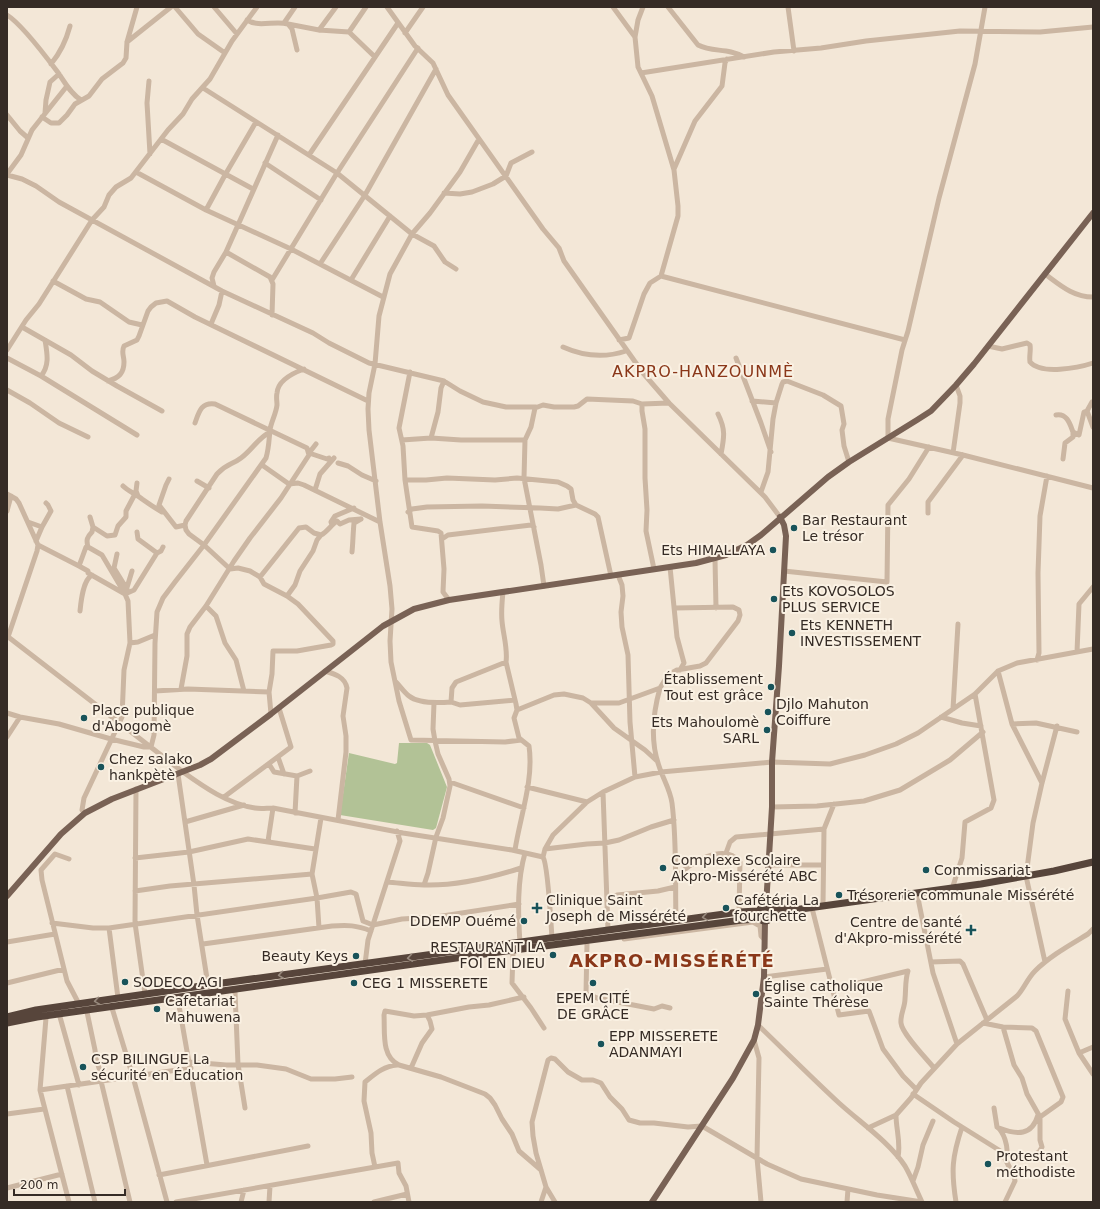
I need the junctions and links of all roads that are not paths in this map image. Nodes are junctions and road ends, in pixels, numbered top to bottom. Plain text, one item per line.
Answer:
1 (137, 7) edge
2 (171, 7) edge
3 (175, 7) edge
4 (214, 7) edge
5 (257, 7) edge
6 (295, 7) edge
7 (336, 7) edge
8 (366, 7) edge
9 (387, 7) edge
10 (423, 7) edge
11 (613, 7) edge
12 (643, 7) edge
13 (668, 7) edge
14 (788, 7) edge
15 (986, 7) edge
16 (7, 15) edge
17 (247, 20) junction
18 (398, 23) junction
19 (286, 24) junction
20 (70, 26) dead end
21 (1093, 27) edge
22 (319, 30) junction
23 (349, 32) junction
24 (982, 32) junction
25 (405, 33) junction
26 (237, 34) junction
27 (635, 37) junction
28 (127, 42) junction
29 (418, 48) junction
30 (297, 50) dead end
31 (794, 51) junction
32 (225, 53) junction
33 (744, 56) junction
34 (375, 57) junction
35 (727, 59) junction
36 (51, 64) junction
37 (436, 69) junction
38 (641, 73) junction
39 (59, 74) junction
40 (149, 81) dead end
41 (68, 86) junction
42 (203, 88) junction
43 (57, 98) junction
44 (46, 100) junction
45 (81, 100) junction
46 (7, 115) edge
47 (43, 116) junction
48 (256, 122) junction
49 (278, 135) junction
50 (28, 138) junction
51 (161, 139) junction
52 (479, 139) junction
53 (532, 152) dead end
54 (150, 154) junction
55 (309, 155) junction
56 (265, 163) junction
57 (10, 167) edge
58 (674, 170) junction
59 (136, 172) junction
60 (337, 173) junction
61 (7, 174) edge
62 (225, 175) junction
63 (506, 176) junction
64 (254, 189) junction
65 (444, 193) junction
66 (364, 195) junction
67 (321, 200) junction
68 (206, 210) junction
69 (1093, 213) edge
70 (390, 216) junction
71 (92, 220) junction
72 (238, 224) junction
73 (412, 234) junction
74 (291, 249) junction
75 (226, 252) junction
76 (320, 264) junction
77 (456, 269) dead end
78 (1045, 274) junction
79 (661, 276) junction
80 (272, 280) junction
81 (351, 280) junction
82 (53, 281) junction
83 (214, 286) junction
84 (222, 291) junction
85 (383, 297) junction
86 (1093, 297) edge
87 (272, 315) junction
88 (211, 324) junction
89 (142, 325) junction
90 (22, 327) junction
91 (45, 340) junction
92 (619, 340) junction
93 (905, 340) junction
94 (988, 346) junction
95 (563, 347) dead end
96 (7, 350) edge
97 (626, 351) junction
98 (7, 358) edge
99 (736, 358) dead end
100 (375, 364) junction
101 (1093, 364) edge
102 (296, 365) junction
103 (304, 369) junction
104 (295, 372) junction
105 (410, 372) junction
106 (41, 376) junction
107 (108, 381) junction
108 (444, 381) junction
109 (956, 385) junction
110 (7, 391) edge
111 (368, 401) junction
112 (752, 401) junction
113 (1092, 402) dead end
114 (669, 403) junction
115 (776, 403) junction
116 (642, 404) junction
117 (536, 406) junction
118 (162, 411) dead end
119 (1087, 411) junction
120 (718, 414) dead end
121 (1056, 415) dead end
122 (194, 423) dead end
123 (1093, 427) edge
124 (270, 431) junction
125 (1073, 432) junction
126 (138, 435) dead end
127 (88, 437) dead end
128 (431, 438) junction
129 (888, 438) junction
130 (402, 440) junction
131 (525, 440) junction
132 (316, 444) dead end
133 (929, 448) junction
134 (771, 452) junction
135 (309, 453) junction
136 (953, 453) junction
137 (721, 454) junction
138 (963, 455) junction
139 (1063, 459) dead end
140 (849, 462) junction
141 (338, 463) dead end
142 (262, 465) junction
143 (295, 476) junction
144 (1047, 476) junction
145 (524, 478) junction
146 (169, 479) dead end
147 (405, 480) junction
148 (197, 481) dead end
149 (376, 481) junction
150 (298, 482) junction
151 (136, 483) dead end
152 (289, 484) junction
153 (123, 486) dead end
154 (208, 488) junction
155 (1093, 488) edge
156 (314, 490) junction
157 (761, 492) junction
158 (9, 495) edge
159 (136, 495) junction
160 (46, 503) dead end
161 (576, 505) junction
162 (354, 508) junction
163 (530, 508) junction
164 (7, 511) edge
165 (163, 512) junction
166 (408, 512) junction
167 (928, 513) dead end
168 (366, 514) junction
169 (90, 517) dead end
170 (780, 517) junction
171 (361, 519) junction
172 (28, 522) junction
173 (380, 522) junction
174 (533, 524) junction
175 (185, 525) junction
176 (332, 525) junction
177 (42, 527) junction
178 (93, 527) junction
179 (137, 532) dead end
180 (321, 535) junction
181 (443, 536) junction
182 (37, 543) junction
183 (204, 545) junction
184 (88, 547) junction
185 (163, 547) dead end
186 (352, 552) dead end
187 (157, 553) junction
188 (117, 554) dead end
189 (715, 559) junction
190 (79, 566) junction
191 (670, 567) junction
192 (230, 569) junction
193 (654, 570) junction
194 (132, 571) dead end
195 (784, 571) junction
196 (92, 575) junction
197 (618, 575) junction
198 (611, 576) junction
199 (260, 578) junction
200 (544, 586) junction
201 (1093, 589) edge
202 (126, 591) junction
203 (503, 592) junction
204 (287, 596) junction
205 (449, 600) junction
206 (206, 606) junction
207 (675, 608) junction
208 (716, 608) junction
209 (80, 611) dead end
210 (392, 620) junction
211 (958, 624) dead end
212 (155, 635) junction
213 (8, 637) edge
214 (130, 643) junction
215 (1093, 649) edge
216 (1078, 652) junction
217 (1037, 660) junction
218 (506, 662) junction
219 (684, 663) junction
220 (691, 668) junction
221 (680, 670) junction
222 (325, 671) junction
223 (998, 671) junction
224 (395, 681) junction
225 (660, 688) junction
226 (181, 690) junction
227 (155, 691) junction
228 (244, 691) junction
229 (269, 692) junction
230 (975, 694) junction
231 (515, 700) junction
232 (629, 700) junction
233 (434, 702) junction
234 (451, 702) junction
235 (591, 703) junction
236 (279, 708) junction
237 (953, 709) junction
238 (517, 710) junction
239 (7, 713) edge
240 (271, 714) junction
241 (20, 717) junction
242 (941, 717) junction
243 (119, 723) junction
244 (1012, 724) junction
245 (981, 726) junction
246 (1057, 726) junction
247 (983, 732) junction
248 (1077, 732) dead end
249 (7, 737) edge
250 (111, 739) junction
251 (521, 740) junction
252 (435, 741) junction
253 (633, 743) junction
254 (151, 747) junction
255 (278, 757) junction
256 (657, 761) junction
257 (772, 762) junction
258 (269, 764) junction
259 (310, 771) dead end
260 (661, 772) junction
261 (180, 773) junction
262 (284, 774) junction
263 (297, 776) junction
264 (635, 777) junction
265 (450, 782) junction
266 (1042, 783) junction
267 (527, 787) junction
268 (136, 789) junction
269 (603, 792) junction
270 (224, 797) junction
271 (586, 802) junction
272 (834, 804) junction
273 (244, 805) junction
274 (274, 808) junction
275 (524, 808) junction
276 (772, 808) junction
277 (84, 813) junction
278 (295, 813) junction
279 (321, 818) junction
280 (338, 820) junction
281 (674, 820) junction
282 (185, 822) junction
283 (824, 829) junction
284 (396, 832) junction
285 (410, 834) junction
286 (770, 834) junction
287 (436, 837) junction
288 (268, 841) junction
289 (400, 841) junction
290 (605, 843) junction
291 (315, 849) junction
292 (545, 849) junction
293 (515, 850) junction
294 (189, 852) junction
295 (525, 853) junction
296 (726, 853) junction
297 (543, 857) junction
298 (135, 858) junction
299 (69, 859) dead end
300 (1093, 862) edge
301 (769, 865) junction
302 (823, 866) junction
303 (521, 868) junction
304 (312, 874) junction
305 (1026, 876) junction
306 (675, 878) junction
307 (387, 882) junction
308 (194, 885) junction
309 (424, 885) junction
310 (675, 887) junction
311 (952, 888) junction
312 (135, 891) junction
313 (917, 893) junction
314 (7, 896) edge
315 (316, 898) junction
316 (607, 899) junction
317 (519, 904) junction
318 (823, 906) junction
319 (767, 907) junction
320 (812, 908) junction
321 (801, 909) junction
322 (758, 911) junction
323 (739, 912) junction
324 (197, 915) junction
325 (766, 919) junction
326 (676, 921) junction
327 (52, 923) junction
328 (135, 923) junction
329 (110, 928) junction
330 (319, 928) junction
331 (372, 928) junction
332 (1093, 929) edge
333 (608, 930) junction
334 (55, 934) junction
335 (552, 938) junction
336 (576, 938) junction
337 (764, 939) junction
338 (7, 942) edge
339 (520, 943) junction
340 (203, 944) junction
341 (587, 944) junction
342 (514, 952) junction
343 (931, 962) junction
344 (1045, 962) junction
345 (365, 964) junction
346 (64, 969) junction
347 (828, 969) junction
348 (764, 977) junction
349 (7, 983) edge
350 (208, 985) junction
351 (833, 989) junction
352 (1068, 991) dead end
353 (235, 992) junction
354 (145, 994) junction
355 (524, 997) junction
356 (118, 998) junction
357 (178, 1000) junction
358 (79, 1004) junction
359 (112, 1008) junction
360 (670, 1008) dead end
361 (87, 1012) junction
362 (427, 1015) junction
363 (7, 1017) edge
364 (60, 1017) junction
365 (46, 1018) junction
366 (988, 1020) junction
367 (7, 1024) edge
368 (983, 1024) junction
369 (758, 1025) junction
370 (1003, 1027) junction
371 (544, 1028) dead end
372 (754, 1040) junction
373 (957, 1044) junction
374 (1093, 1047) edge
375 (1079, 1053) junction
376 (238, 1064) junction
377 (190, 1065) junction
378 (399, 1065) junction
379 (411, 1068) junction
380 (934, 1068) junction
381 (1093, 1074) edge
382 (133, 1076) junction
383 (352, 1077) dead end
384 (101, 1081) junction
385 (78, 1085) junction
386 (67, 1086) junction
387 (40, 1090) junction
388 (915, 1092) junction
389 (245, 1108) dead end
390 (994, 1108) dead end
391 (44, 1109) junction
392 (7, 1114) edge
393 (896, 1115) junction
394 (1039, 1115) junction
395 (933, 1121) dead end
396 (702, 1126) junction
397 (962, 1127) junction
398 (868, 1128) junction
399 (999, 1128) junction
400 (308, 1146) dead end
401 (1005, 1154) junction
402 (898, 1157) junction
403 (757, 1158) junction
404 (207, 1166) junction
405 (375, 1167) junction
406 (541, 1170) junction
407 (62, 1174) junction
408 (159, 1175) junction
409 (912, 1181) junction
410 (270, 1186) junction
411 (546, 1187) junction
412 (7, 1188) edge
413 (848, 1189) junction
414 (244, 1190) junction
415 (407, 1194) junction
416 (879, 1195) junction
417 (68, 1202) edge
418 (95, 1202) edge
419 (130, 1202) edge
420 (167, 1202) edge
421 (176, 1202) edge
422 (241, 1202) edge
423 (269, 1202) edge
424 (374, 1202) edge
425 (408, 1202) edge
426 (541, 1202) edge
427 (554, 1202) edge
428 (652, 1202) edge
429 (761, 1202) edge
430 (847, 1202) edge
431 (882, 1202) edge
432 (922, 1202) edge
433 (956, 1202) edge
434 (1005, 1202) edge

1 - 28 street
2 - 28 street
3 - 32 street
4 - 26 street
5 - 17 street
6 - 19 street
7 - 22 street
8 - 23 street
9 - 18 street
10 - 25 street
11 - 27 street
12 - 27 street
13 - 33 street
14 - 31 street
15 - 24 street
16 - 36 street
17 - 19 street
17 - 26 street
18 - 25 street
18 - 34 street
19 - 22 street
19 - 30 street
20 - 36 street
21 - 24 street
22 - 23 street
23 - 34 street
24 - 31 street
24 - 93 street
25 - 29 street
26 - 32 street
27 - 38 street
28 - 45 street
29 - 37 street
29 - 60 street
31 - 33 street
32 - 42 street
33 - 35 street
34 - 55 street
35 - 38 street
35 - 58 street
36 - 39 street
37 - 52 street
37 - 66 street
38 - 58 street
39 - 41 street
39 - 44 street
40 - 54 street
41 - 43 street
41 - 45 street
42 - 48 street
42 - 51 street
43 - 44 street
43 - 47 street
44 - 47 street
45 - 47 street
46 - 50 street
47 - 50 street
48 - 49 street
48 - 62 street
49 - 55 street
49 - 56 street
50 - 57 street
51 - 54 street
51 - 62 street
52 - 63 street
52 - 65 street
53 - 63 street
54 - 59 street
55 - 60 street
56 - 64 street
56 - 67 street
57 - 61 street
58 - 79 street
59 - 68 street
59 - 71 street
60 - 66 street
60 - 67 street
61 - 71 street
62 - 64 street
62 - 68 street
63 - 65 street
63 - 92 street
64 - 72 street
65 - 73 street
66 - 70 street
66 - 76 street
67 - 74 street
68 - 72 street
69 - 78 main road
70 - 73 street
70 - 81 street
71 - 82 street
71 - 83 street
72 - 74 street
72 - 75 street
73 - 77 street
73 - 85 street
74 - 76 street
74 - 80 street
75 - 80 street
75 - 83 street
76 - 81 street
78 - 86 street
78 - 94 main road
79 - 92 street
79 - 93 street
80 - 87 street
81 - 85 street
82 - 89 street
82 - 90 street
83 - 84 street
84 - 87 street
84 - 88 street
85 - 100 street
87 - 100 street
88 - 89 street
88 - 102 street
89 - 107 street
90 - 91 street
90 - 96 street
91 - 106 street
91 - 107 street
92 - 97 street
93 - 129 street
94 - 101 street
94 - 109 main road
95 - 97 street
97 - 114 street
98 - 106 street
99 - 112 street
100 - 105 street
100 - 111 street
102 - 103 street
102 - 104 street
103 - 104 street
103 - 111 street
104 - 124 street
105 - 108 street
105 - 130 street
106 - 126 street
107 - 118 street
108 - 117 street
108 - 128 street
109 - 129 main road
109 - 136 street
110 - 127 street
111 - 149 street
112 - 115 street
112 - 134 street
113 - 119 street
114 - 116 street
114 - 137 street
115 - 134 street
115 - 140 street
116 - 117 street
116 - 193 street
117 - 131 street
119 - 123 street
119 - 125 street
120 - 137 street
121 - 125 street
122 - 124 street
124 - 135 street
124 - 142 street
124 - 154 street
125 - 139 street
128 - 130 street
128 - 131 street
129 - 133 street
129 - 140 main road
130 - 147 street
131 - 145 street
132 - 135 street
133 - 136 street
133 - 195 street
134 - 157 street
135 - 143 street
135 - 156 street
136 - 138 street
137 - 157 street
138 - 144 street
138 - 167 street
140 - 170 main road
141 - 149 street
142 - 152 street
142 - 183 street
143 - 150 street
143 - 152 street
144 - 155 street
144 - 217 street
145 - 147 street
145 - 161 street
145 - 163 street
146 - 165 street
147 - 166 street
148 - 154 street
149 - 173 street
150 - 152 street
150 - 156 street
151 - 159 street
152 - 192 street
153 - 159 street
154 - 175 street
156 - 162 street
157 - 170 street
158 - 164 street
158 - 172 street
159 - 165 street
159 - 178 street
160 - 177 street
161 - 163 street
161 - 198 street
162 - 168 street
162 - 176 street
163 - 166 street
163 - 174 street
165 - 175 street
166 - 181 street
168 - 171 street
168 - 173 street
169 - 178 street
170 - 189 main road
170 - 195 main road
171 - 176 street
171 - 186 street
172 - 177 street
172 - 182 street
173 - 210 street
174 - 181 street
174 - 200 street
175 - 183 street
176 - 180 street
177 - 182 street
178 - 184 street
179 - 187 street
180 - 199 street
180 - 204 street
181 - 205 street
182 - 190 street
182 - 213 street
183 - 192 street
183 - 212 street
184 - 190 street
184 - 202 street
185 - 187 street
187 - 202 street
188 - 202 street
189 - 191 main road
189 - 208 street
190 - 196 street
191 - 193 main road
191 - 207 street
192 - 199 street
192 - 206 street
193 - 197 main road
194 - 202 street
195 - 257 main road
196 - 202 street
196 - 209 street
197 - 198 main road
197 - 232 street
198 - 200 main road
199 - 204 street
200 - 203 main road
201 - 216 street
202 - 214 street
203 - 205 main road
203 - 218 street
204 - 229 street
205 - 210 main road
206 - 226 street
206 - 228 street
207 - 208 street
207 - 219 street
208 - 220 street
210 - 222 main road
210 - 224 street
211 - 237 street
212 - 214 street
212 - 227 street
213 - 243 street
214 - 243 street
215 - 216 street
216 - 217 street
217 - 223 street
218 - 231 street
218 - 234 street
219 - 220 street
219 - 221 street
220 - 221 street
221 - 225 street
222 - 236 main road
222 - 280 street
223 - 230 street
223 - 244 street
224 - 233 street
224 - 252 street
225 - 232 street
225 - 256 street
226 - 227 street
226 - 228 street
227 - 254 street
228 - 229 street
229 - 240 street
230 - 237 street
230 - 245 street
231 - 234 street
231 - 238 street
232 - 235 street
232 - 253 street
233 - 234 street
233 - 252 street
235 - 238 street
235 - 253 street
236 - 240 main road
236 - 255 street
237 - 242 street
238 - 251 street
239 - 241 street
240 - 261 main road
241 - 249 street
241 - 250 street
242 - 245 street
242 - 257 street
243 - 250 street
243 - 254 street
244 - 246 street
244 - 266 street
245 - 247 street
246 - 248 street
246 - 266 street
247 - 272 street
247 - 311 street
250 - 254 street
250 - 277 street
251 - 252 street
251 - 267 street
252 - 265 street
253 - 256 street
253 - 264 street
254 - 261 street
255 - 258 street
255 - 262 street
256 - 260 street
257 - 260 street
257 - 276 main road
258 - 262 street
258 - 270 street
259 - 263 street
260 - 264 street
260 - 281 street
261 - 268 main road
261 - 270 street
261 - 282 street
262 - 263 street
263 - 278 street
264 - 269 street
265 - 275 street
265 - 287 street
266 - 305 street
267 - 271 street
267 - 275 street
268 - 277 main road
268 - 298 street
269 - 271 street
269 - 290 street
270 - 273 street
271 - 292 street
272 - 276 street
272 - 283 street
273 - 274 street
273 - 282 street
274 - 278 street
274 - 288 street
275 - 293 street
276 - 286 main road
277 - 314 main road
278 - 279 street
279 - 280 street
279 - 291 street
280 - 284 street
281 - 290 street
281 - 306 street
282 - 294 street
283 - 286 street
283 - 302 street
284 - 285 street
284 - 289 street
285 - 287 street
285 - 289 street
286 - 296 street
286 - 301 main road
287 - 293 street
287 - 309 street
288 - 291 street
288 - 294 street
289 - 307 street
290 - 292 street
290 - 316 street
291 - 304 street
292 - 297 street
293 - 295 street
294 - 298 street
294 - 308 street
295 - 297 street
295 - 303 street
296 - 306 street
296 - 323 street
297 - 335 street
298 - 312 street
299 - 327 street
300 - 305 highway
301 - 302 street
301 - 319 main road
302 - 318 street
303 - 309 street
303 - 317 street
304 - 308 street
304 - 315 street
305 - 311 highway
305 - 344 street
306 - 310 street
307 - 309 street
307 - 331 street
308 - 312 street
308 - 324 street
310 - 316 street
310 - 326 street
311 - 313 highway
312 - 328 street
313 - 318 highway
313 - 343 street
315 - 324 street
315 - 330 street
315 - 331 street
316 - 333 street
317 - 331 street
317 - 339 street
318 - 320 highway
319 - 321 highway
319 - 322 highway
319 - 325 highway
320 - 321 highway
320 - 347 street
321 - 325 highway
322 - 323 highway
322 - 325 highway
323 -> 326 highway
324 - 328 street
324 - 340 street
325 - 336 highway
325 - 337 main road
326 - 333 highway
327 - 329 street
327 - 334 street
328 - 329 street
328 - 354 street
329 - 356 street
330 - 331 street
330 - 340 street
331 - 345 street
332 - 344 street
333 - 336 highway
334 - 338 street
334 - 346 street
335 - 336 highway
335 - 339 highway
336 - 342 highway
337 - 341 street
337 - 348 main road
339 -> 345 highway
340 - 350 street
341 - 342 street
341 - 360 street
342 - 353 street
342 - 355 street
342 - 367 highway
343 - 366 street
343 - 373 street
344 - 366 street
345 -> 350 highway
346 - 349 street
346 - 358 street
347 - 348 street
347 - 351 street
348 - 369 main road
350 - 354 highway
351 - 380 street
351 - 388 street
352 - 375 street
353 - 357 street
353 - 376 street
354 - 356 highway
355 - 362 street
355 - 371 street
356 -> 358 highway
357 - 359 street
357 - 377 street
358 - 363 highway
359 - 361 street
359 - 382 street
361 - 364 street
361 - 384 street
362 - 378 street
362 - 379 street
364 - 365 street
364 - 385 street
365 - 367 street
365 - 387 street
366 - 368 street
368 - 370 street
368 - 373 street
369 - 372 main road
369 - 398 street
370 - 394 street
370 - 394 street
372 - 396 main road
372 - 403 street
373 - 380 street
374 - 375 street
375 - 381 street
376 - 377 street
376 - 383 street
376 - 389 street
377 - 382 street
377 - 404 street
378 - 379 street
378 - 405 street
379 - 406 street
380 - 388 street
382 - 384 street
382 - 408 street
384 - 385 street
384 - 419 street
385 - 386 street
386 - 387 street
386 - 418 street
387 - 391 street
388 - 393 street
388 - 397 street
390 - 399 street
391 - 392 street
391 - 407 street
393 - 398 street
393 - 402 street
394 - 399 street
394 - 401 street
395 - 409 street
396 - 403 street
396 - 406 street
396 - 428 main road
397 - 401 street
397 - 433 street
398 - 402 street
399 - 401 street
400 - 404 street
401 - 434 street
402 - 409 street
403 - 413 street
403 - 429 street
404 - 408 street
405 - 410 street
405 - 415 street
406 - 411 street
407 - 412 street
407 - 417 street
408 - 420 street
409 - 432 street
410 - 414 street
410 - 423 street
411 - 426 street
411 - 427 street
413 - 416 street
413 - 430 street
414 - 421 street
414 - 422 street
415 - 424 street
415 - 425 street
416 - 431 street
416 - 432 street

